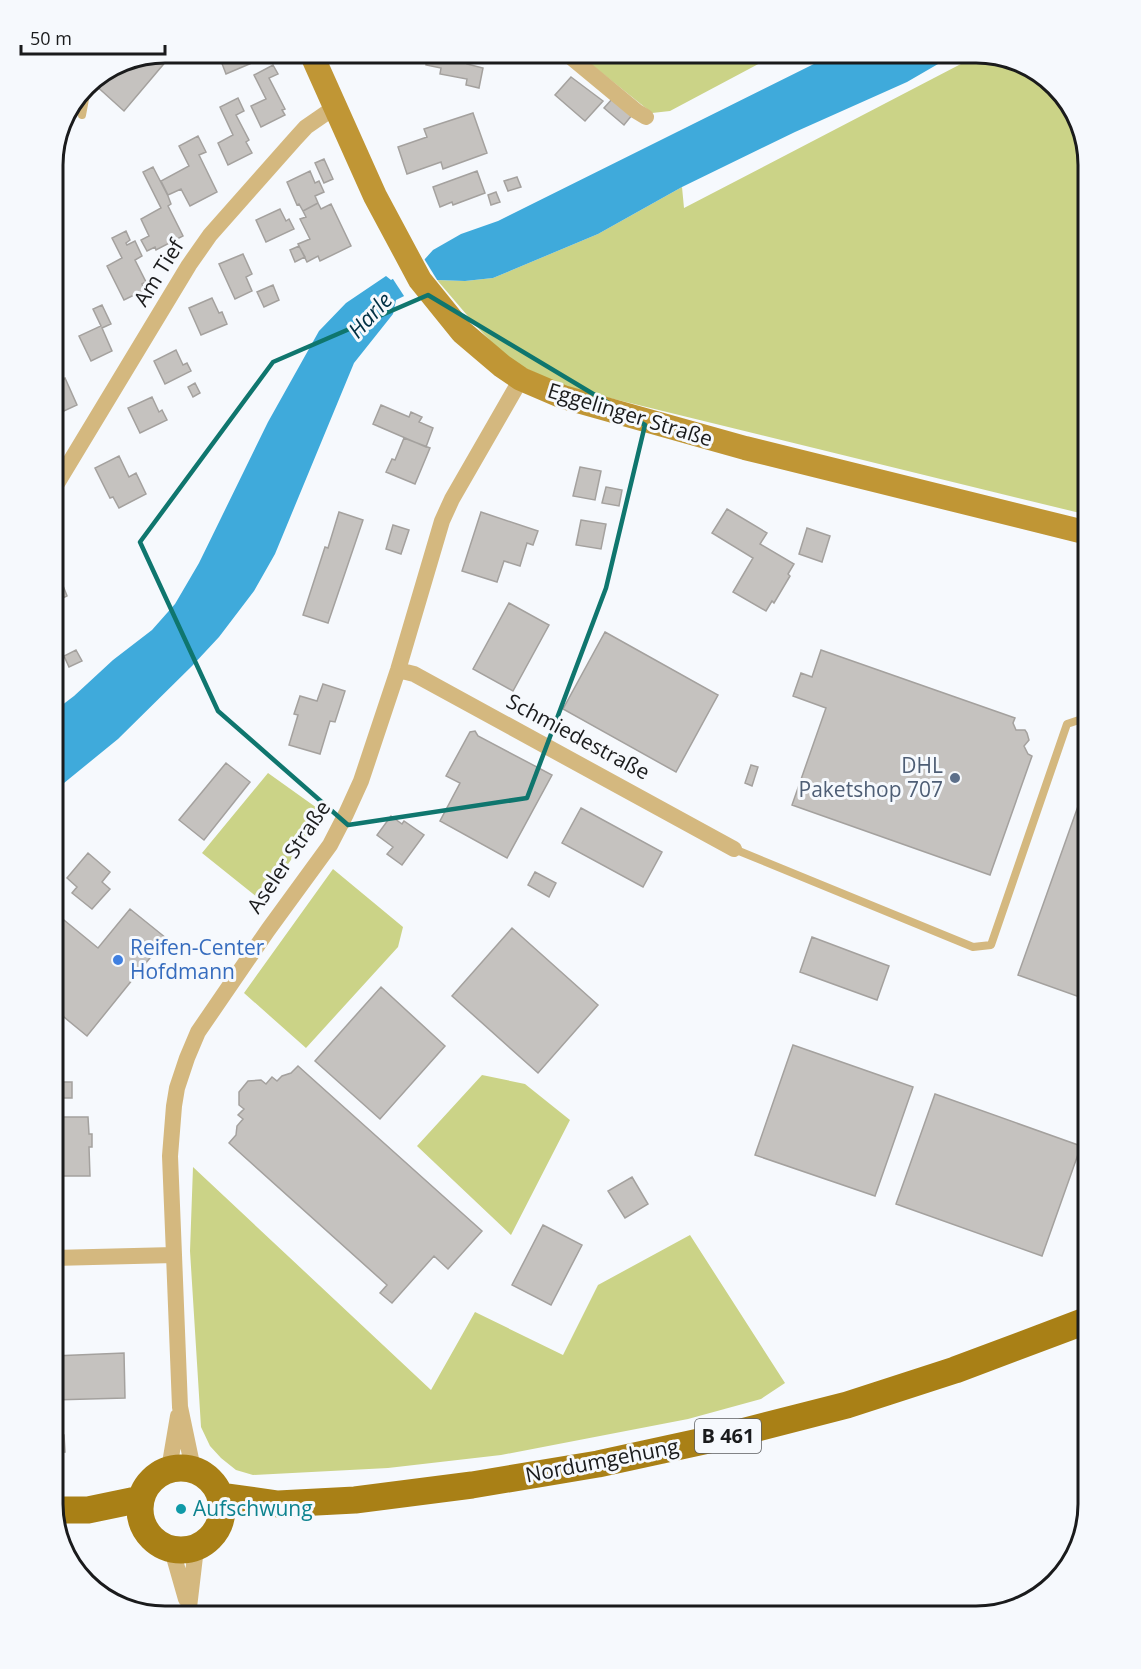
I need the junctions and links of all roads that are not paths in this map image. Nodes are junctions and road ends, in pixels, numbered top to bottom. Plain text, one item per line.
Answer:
1 (316, 63) edge
2 (578, 63) edge
3 (84, 103) edge
4 (335, 106) junction
5 (82, 115) dead end
6 (646, 117) dead end
7 (520, 379) junction
8 (63, 473) edge
9 (1078, 530) edge
10 (398, 670) junction
11 (1078, 720) edge
12 (734, 849) joint
13 (174, 1255) junction
14 (63, 1258) edge
15 (1078, 1324) edge
16 (180, 1407) junction
17 (181, 1469) junction
18 (141, 1499) junction
19 (221, 1509) junction
20 (63, 1510) edge
21 (88, 1510) junction
22 (144, 1527) junction
23 (184, 1549) junction
24 (188, 1606) edge
25 (188, 1606) edge

1 - 4 street, Eggelinger Straße
2 - 6 street
3 - 5 lane
4 - 7 street, Eggelinger Straße
4 - 8 street, Am Tief
7 - 9 street, Eggelinger Straße
7 - 10 street, Aseler Straße
10 - 12 street, Schmiedestraße
10 - 13 street, Aseler Straße
11 - 12 lane
13 - 14 street
13 - 16 street, Aseler Straße
15 - 19 main road, Nordumgehung / B 461
16 - 17 street, Aseler Straße
16 - 17 street, Aseler Straße
17 - 18 main road
17 - 19 main road
18 - 21 main road
18 - 22 main road
19 - 23 main road
20 - 21 main road
21 - 22 main road
22 - 23 main road
23 - 24 street
23 - 25 street

